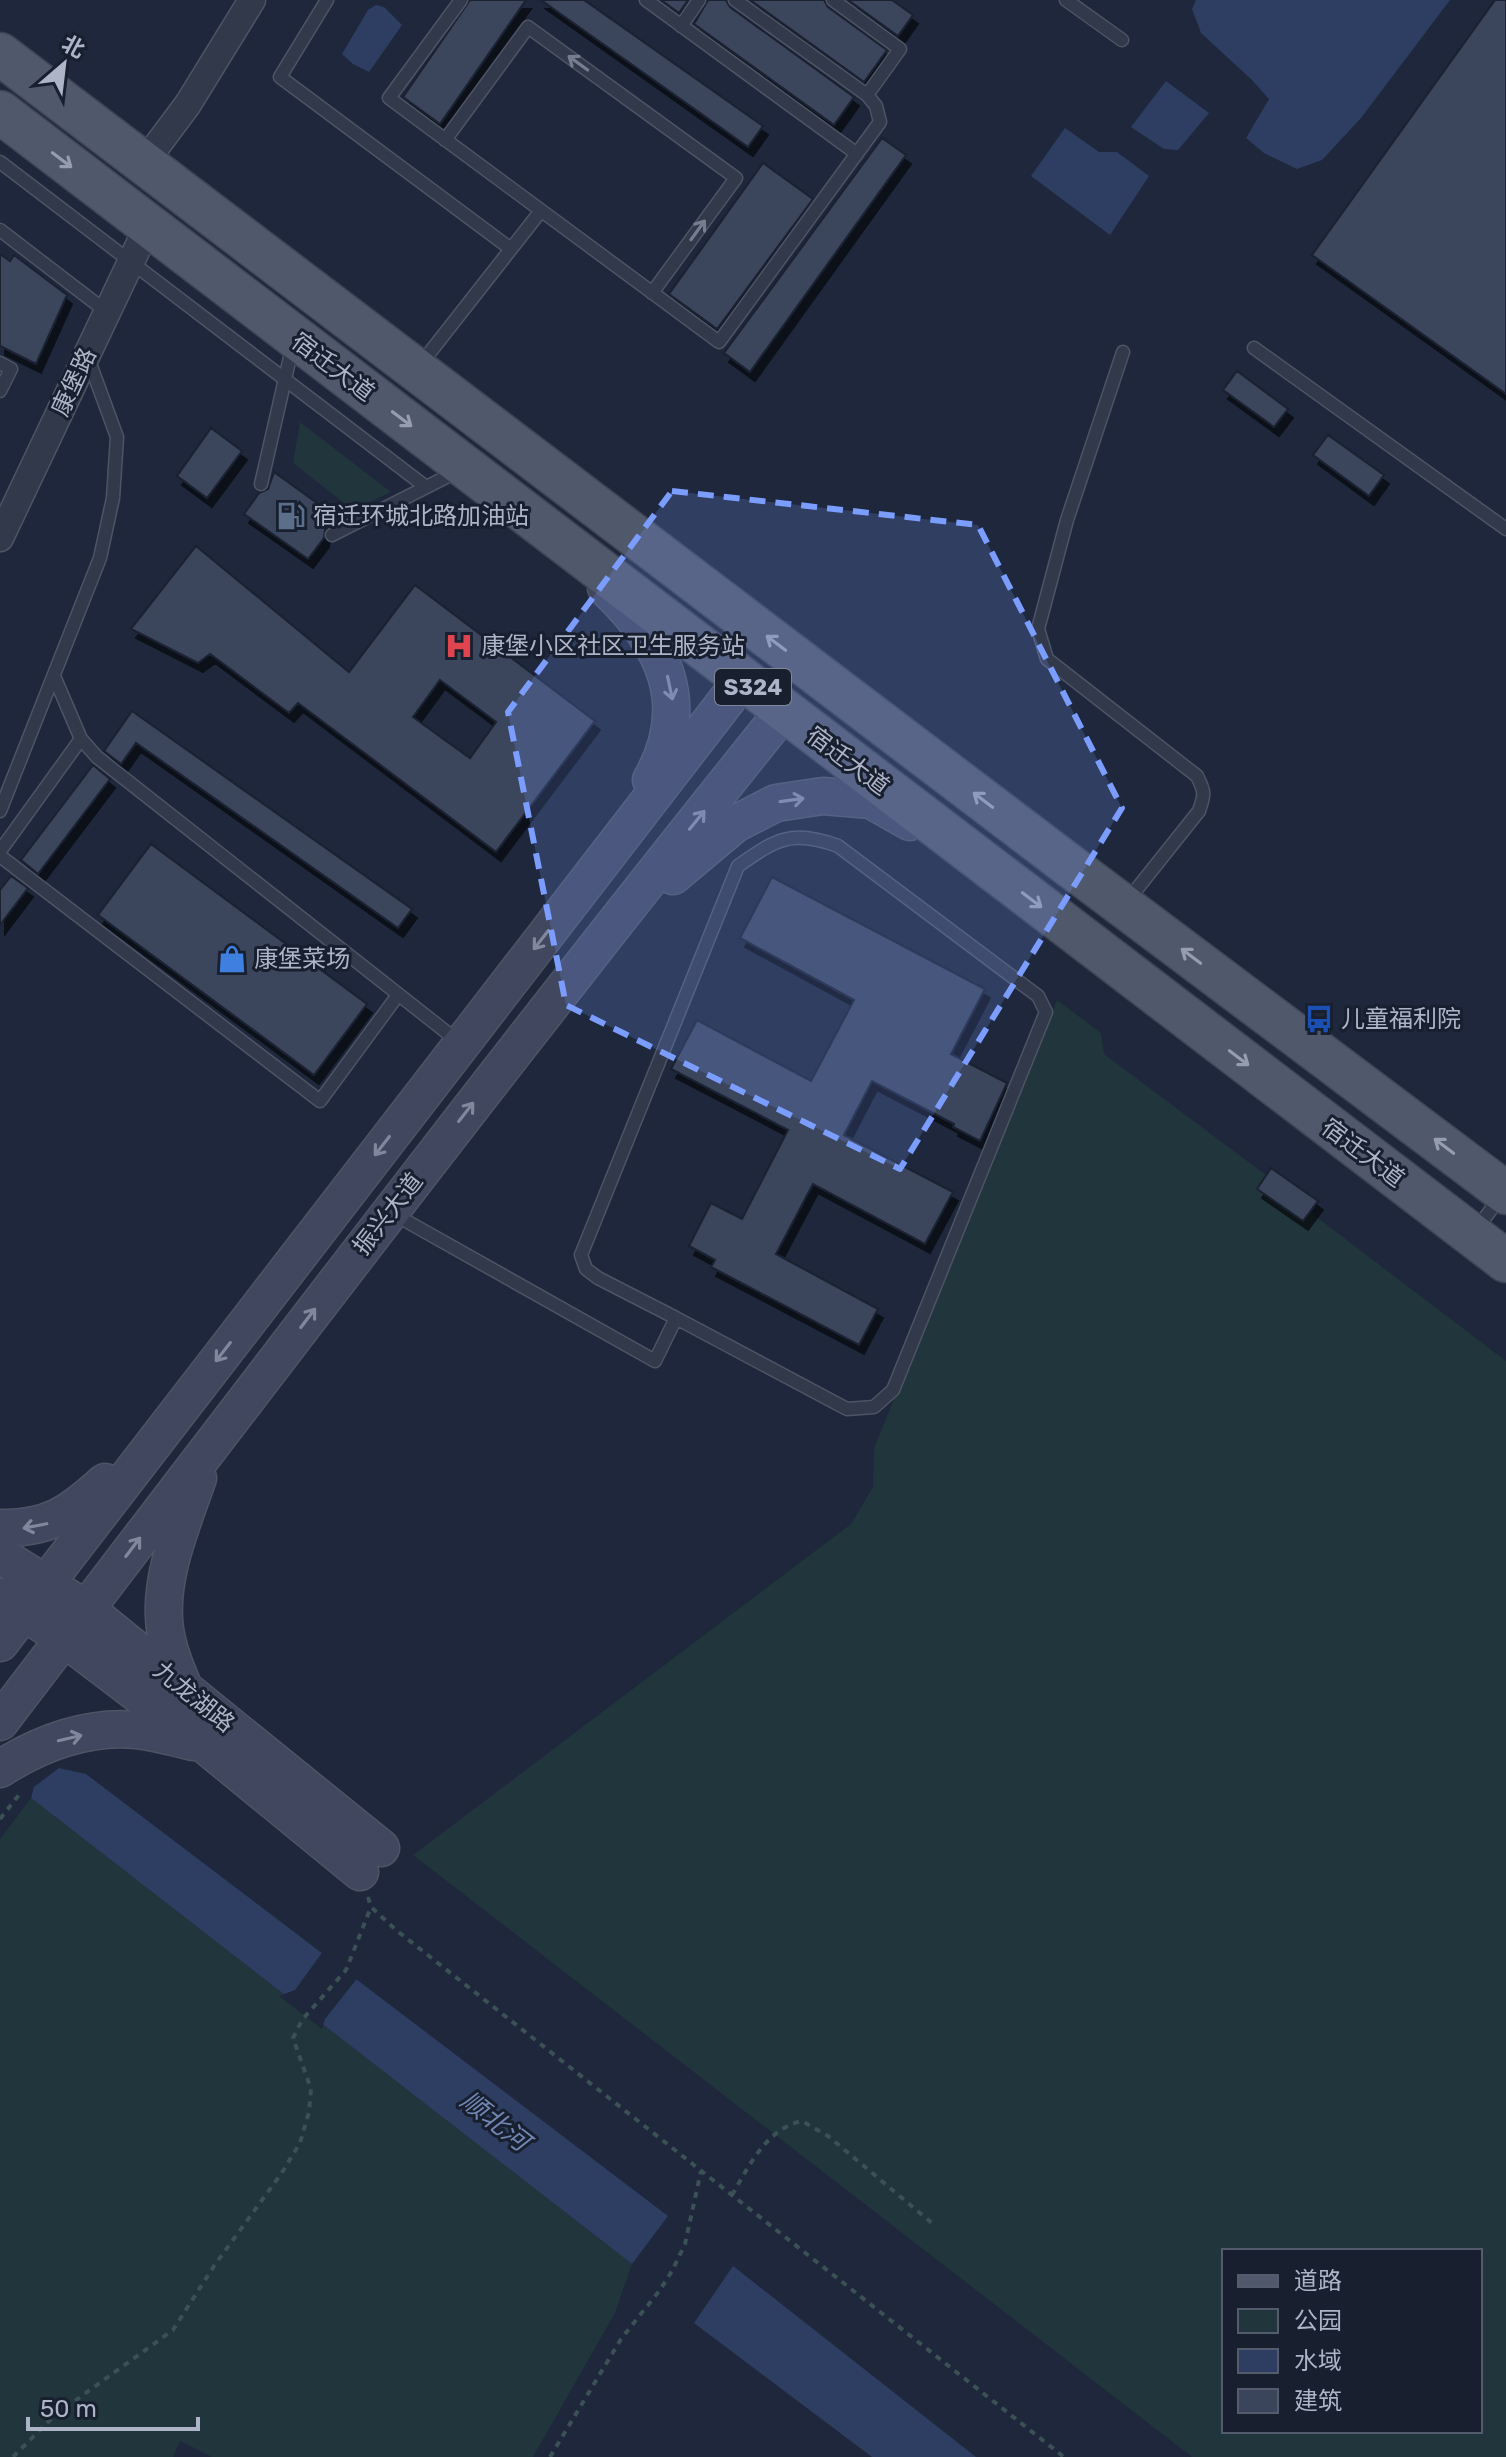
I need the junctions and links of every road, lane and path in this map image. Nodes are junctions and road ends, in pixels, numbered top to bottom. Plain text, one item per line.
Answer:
1 (252, 0) edge
2 (327, 0) edge
3 (461, 0) edge
4 (646, 0) edge
5 (699, 0) edge
6 (735, 0) edge
7 (833, 0) edge
8 (1066, 0) edge
9 (681, 26) junction
10 (1122, 40) dead end
11 (0, 54) edge
12 (867, 95) junction
13 (0, 112) edge
14 (445, 140) junction
15 (857, 154) junction
16 (0, 162) edge
17 (144, 163) junction
18 (540, 212) junction
19 (0, 230) edge
20 (140, 244) junction
21 (511, 249) junction
22 (652, 293) junction
23 (107, 312) junction
24 (294, 337) junction
25 (1254, 348) dead end
26 (1123, 352) dead end
27 (87, 355) junction
28 (0, 363) edge
29 (417, 369) junction
30 (285, 379) junction
31 (0, 391) edge
32 (465, 467) junction
33 (261, 484) dead end
34 (426, 487) junction
35 (535, 521) junction
36 (1506, 529) edge
37 (332, 535) dead end
38 (0, 538) edge
39 (54, 676) junction
40 (743, 679) junction
41 (783, 712) junction
42 (81, 739) junction
43 (0, 811) edge
44 (0, 853) edge
45 (986, 865) junction
46 (1124, 906) junction
47 (567, 907) junction
48 (597, 944) junction
49 (398, 995) junction
50 (461, 1044) junction
51 (1505, 1191) edge
52 (389, 1211) junction
53 (1472, 1235) junction
54 (1506, 1261) edge
55 (676, 1318) junction
56 (163, 1431) junction
57 (208, 1448) junction
58 (0, 1528) edge
59 (0, 1555) edge
60 (23, 1597) edge
61 (86, 1609) junction
62 (64, 1638) junction
63 (0, 1643) edge
64 (184, 1688) junction
65 (0, 1722) edge
66 (205, 1745) junction
67 (0, 1769) edge
68 (370, 1860) junction
69 (371, 1907) junction
70 (701, 2171) junction
71 (732, 2195) junction
72 (933, 2224) dead end
73 (13, 2457) edge
74 (550, 2457) edge
75 (1064, 2457) edge

1 - 17 street
2 - 21 lane
3 - 14 lane
4 - 9 lane
5 - 9 lane
6 - 12 lane
7 - 12 lane
8 - 10 lane
9 - 15 lane
11 - 17 main road, 宿迁大道 / S324
12 - 15 lane
13 -> 20 main road, 宿迁大道 / S324
14 - 18 lane
22 -> 14 lane
15 - 22 lane
16 - 20 lane
17 - 29 main road, 宿迁大道 / S324
18 - 21 lane
18 - 22 lane
19 - 23 lane
20 - 23 street, 康堡路
20 - 24 main road, 宿迁大道 / S324
20 - 30 lane
21 - 29 lane
23 - 27 street, 康堡路
24 - 30 lane
24 -> 32 main road, 宿迁大道 / S324
25 - 36 lane
26 - 46 lane
27 - 38 street, 康堡路
27 - 39 lane
28 - 31 lane
46 -> 29 main road, 宿迁大道 / S324
30 - 33 lane
30 - 34 lane
32 - 34 lane
32 - 35 main road, 宿迁大道 / S324
34 - 37 lane
35 - 40 main road, 宿迁大道 / S324
35 -> 47 main road
39 - 42 lane
39 - 43 lane
40 - 41 main road, 宿迁大道 / S324
40 - 47 main road, 振兴大道
41 - 45 main road, 宿迁大道 / S324
48 -> 41 main road, 振兴大道
42 - 44 lane
42 - 49 lane
44 - 49 lane
48 -> 45 main road
45 -> 53 main road, 宿迁大道 / S324
51 -> 46 main road, 宿迁大道 / S324
47 -> 50 main road, 振兴大道
52 -> 48 main road, 振兴大道
49 - 50 lane
50 -> 56 main road, 振兴大道
51 - 53 lane
52 - 55 lane
57 -> 52 main road, 振兴大道
53 - 54 main road, 宿迁大道 / S324
55 - 55 lane
56 -> 58 main road
56 - 60 main road, 振兴大道
61 -> 57 main road, 振兴大道
57 - 64 main road
59 - 60 main road, 九龙湖路
60 - 61 main road, 九龙湖路
60 - 62 main road, 九龙湖路
60 - 63 main road, 振兴大道
61 - 62 main road, 振兴大道
61 - 64 main road, 九龙湖路
62 - 65 main road, 振兴大道
62 - 66 main road, 九龙湖路
64 - 68 main road, 九龙湖路
67 -> 66 main road
66 - 68 main road, 九龙湖路
68 - 69 path
69 - 70 path
69 - 73 path
70 - 71 path
70 - 74 path
71 - 72 path
71 - 75 path

